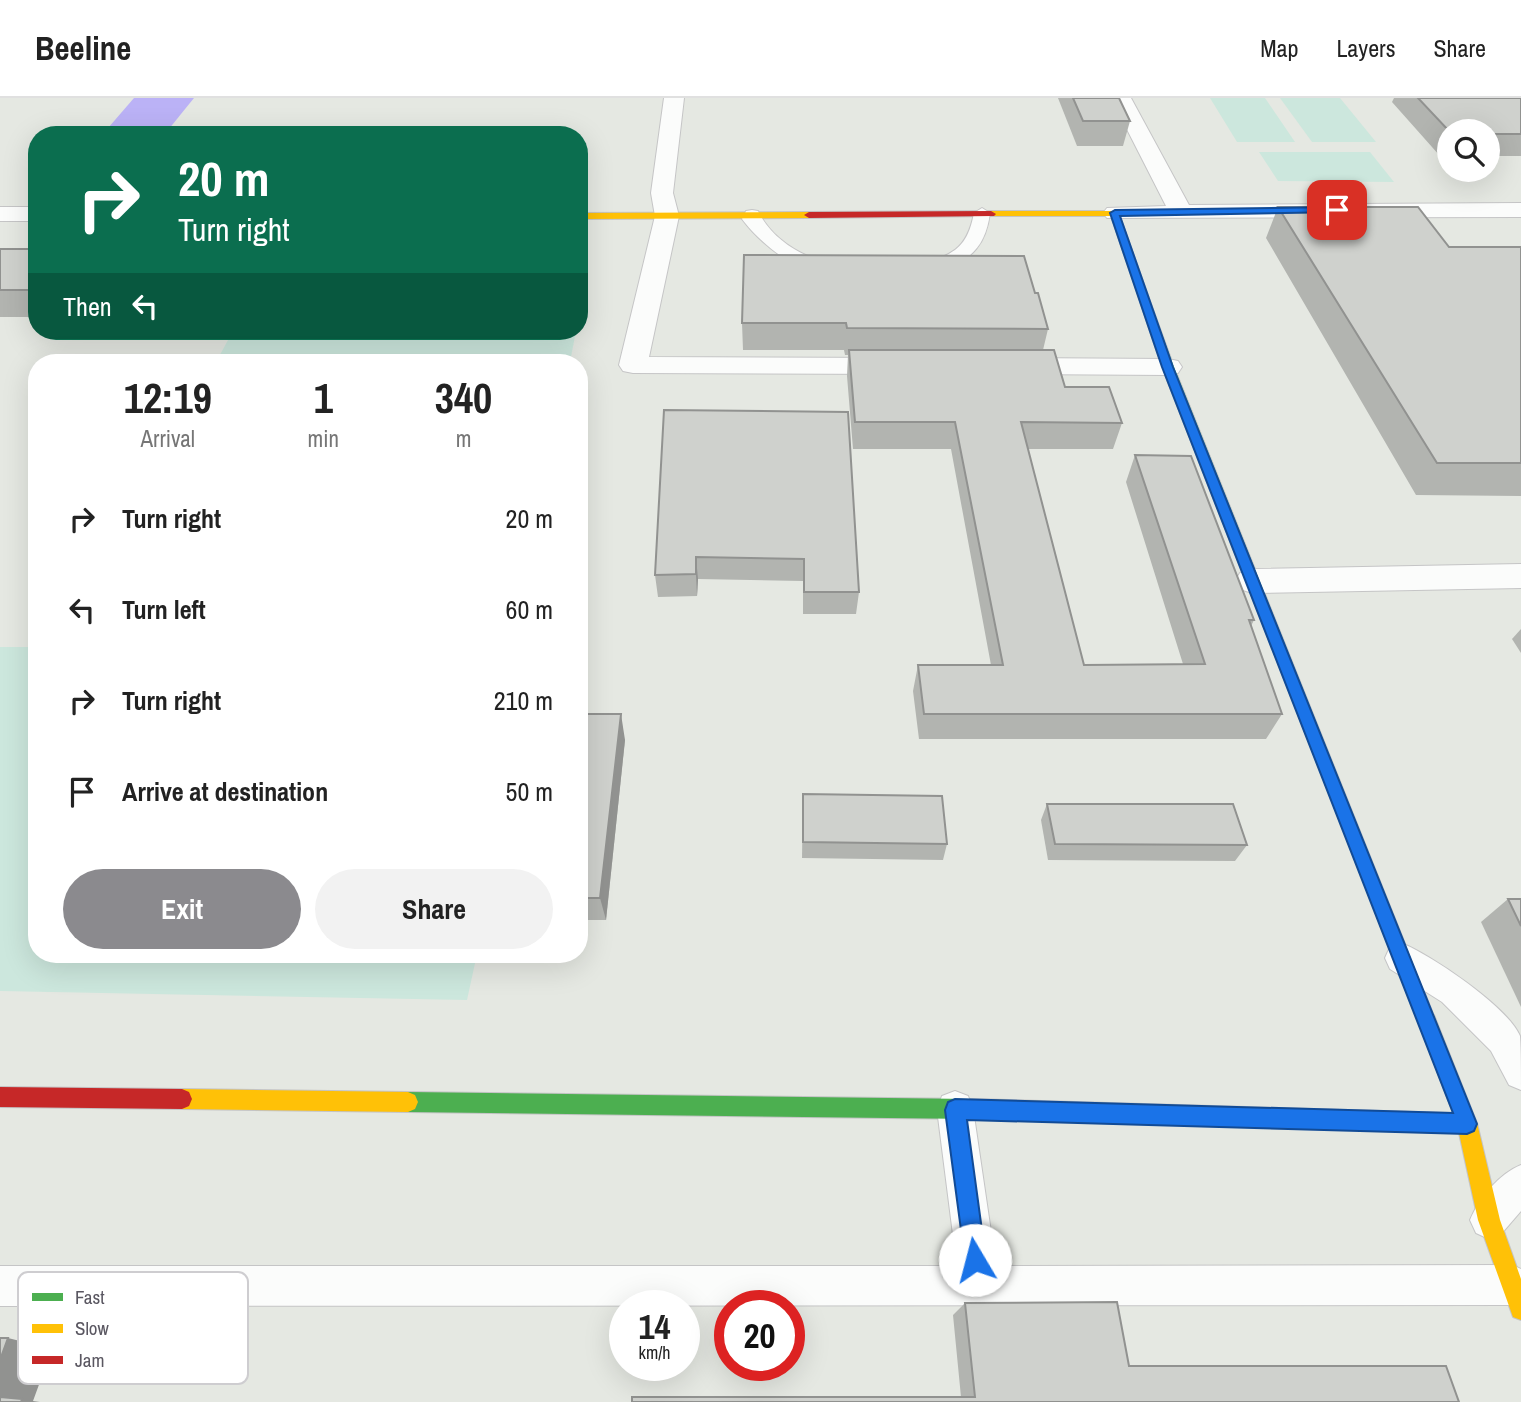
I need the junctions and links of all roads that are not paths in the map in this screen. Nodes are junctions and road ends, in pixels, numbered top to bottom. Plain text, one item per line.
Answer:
1 (674, 98) edge
2 (1121, 98) edge
3 (1521, 210) edge
4 (1180, 211) junction
5 (982, 213) junction
6 (1115, 213) junction
7 (28, 214) edge
8 (1, 215) edge
9 (752, 215) junction
10 (588, 216) edge
11 (667, 216) junction
12 (903, 272) edge
13 (846, 273) edge
14 (921, 366) edge
15 (976, 366) edge
16 (1168, 367) junction
17 (1521, 576) edge
18 (1252, 582) junction
19 (1401, 958) junction
20 (1521, 1073) edge
21 (0, 1097) edge
22 (955, 1110) junction
23 (1467, 1124) junction
24 (1521, 1183) edge
25 (1489, 1220) junction
26 (0, 1286) edge
27 (18, 1286) edge
28 (248, 1286) edge
29 (979, 1286) junction
30 (1517, 1297) edge

1 - 11 street
2 - 4 street
3 - 4 street
4 - 6 street
5 - 6 street
5 - 9 street
5 - 12 lane
6 - 16 street
7 - 8 street
9 - 11 street
9 - 13 lane
10 - 11 street
11 - 14 street
15 - 16 street
16 - 18 street
17 - 18 street
18 - 19 street
19 - 20 lane
19 - 23 street
21 - 22 street
22 - 23 street
22 - 29 lane
23 - 25 street
24 - 25 lane
25 - 30 street
26 - 27 lane
28 - 29 lane
29 - 30 lane

